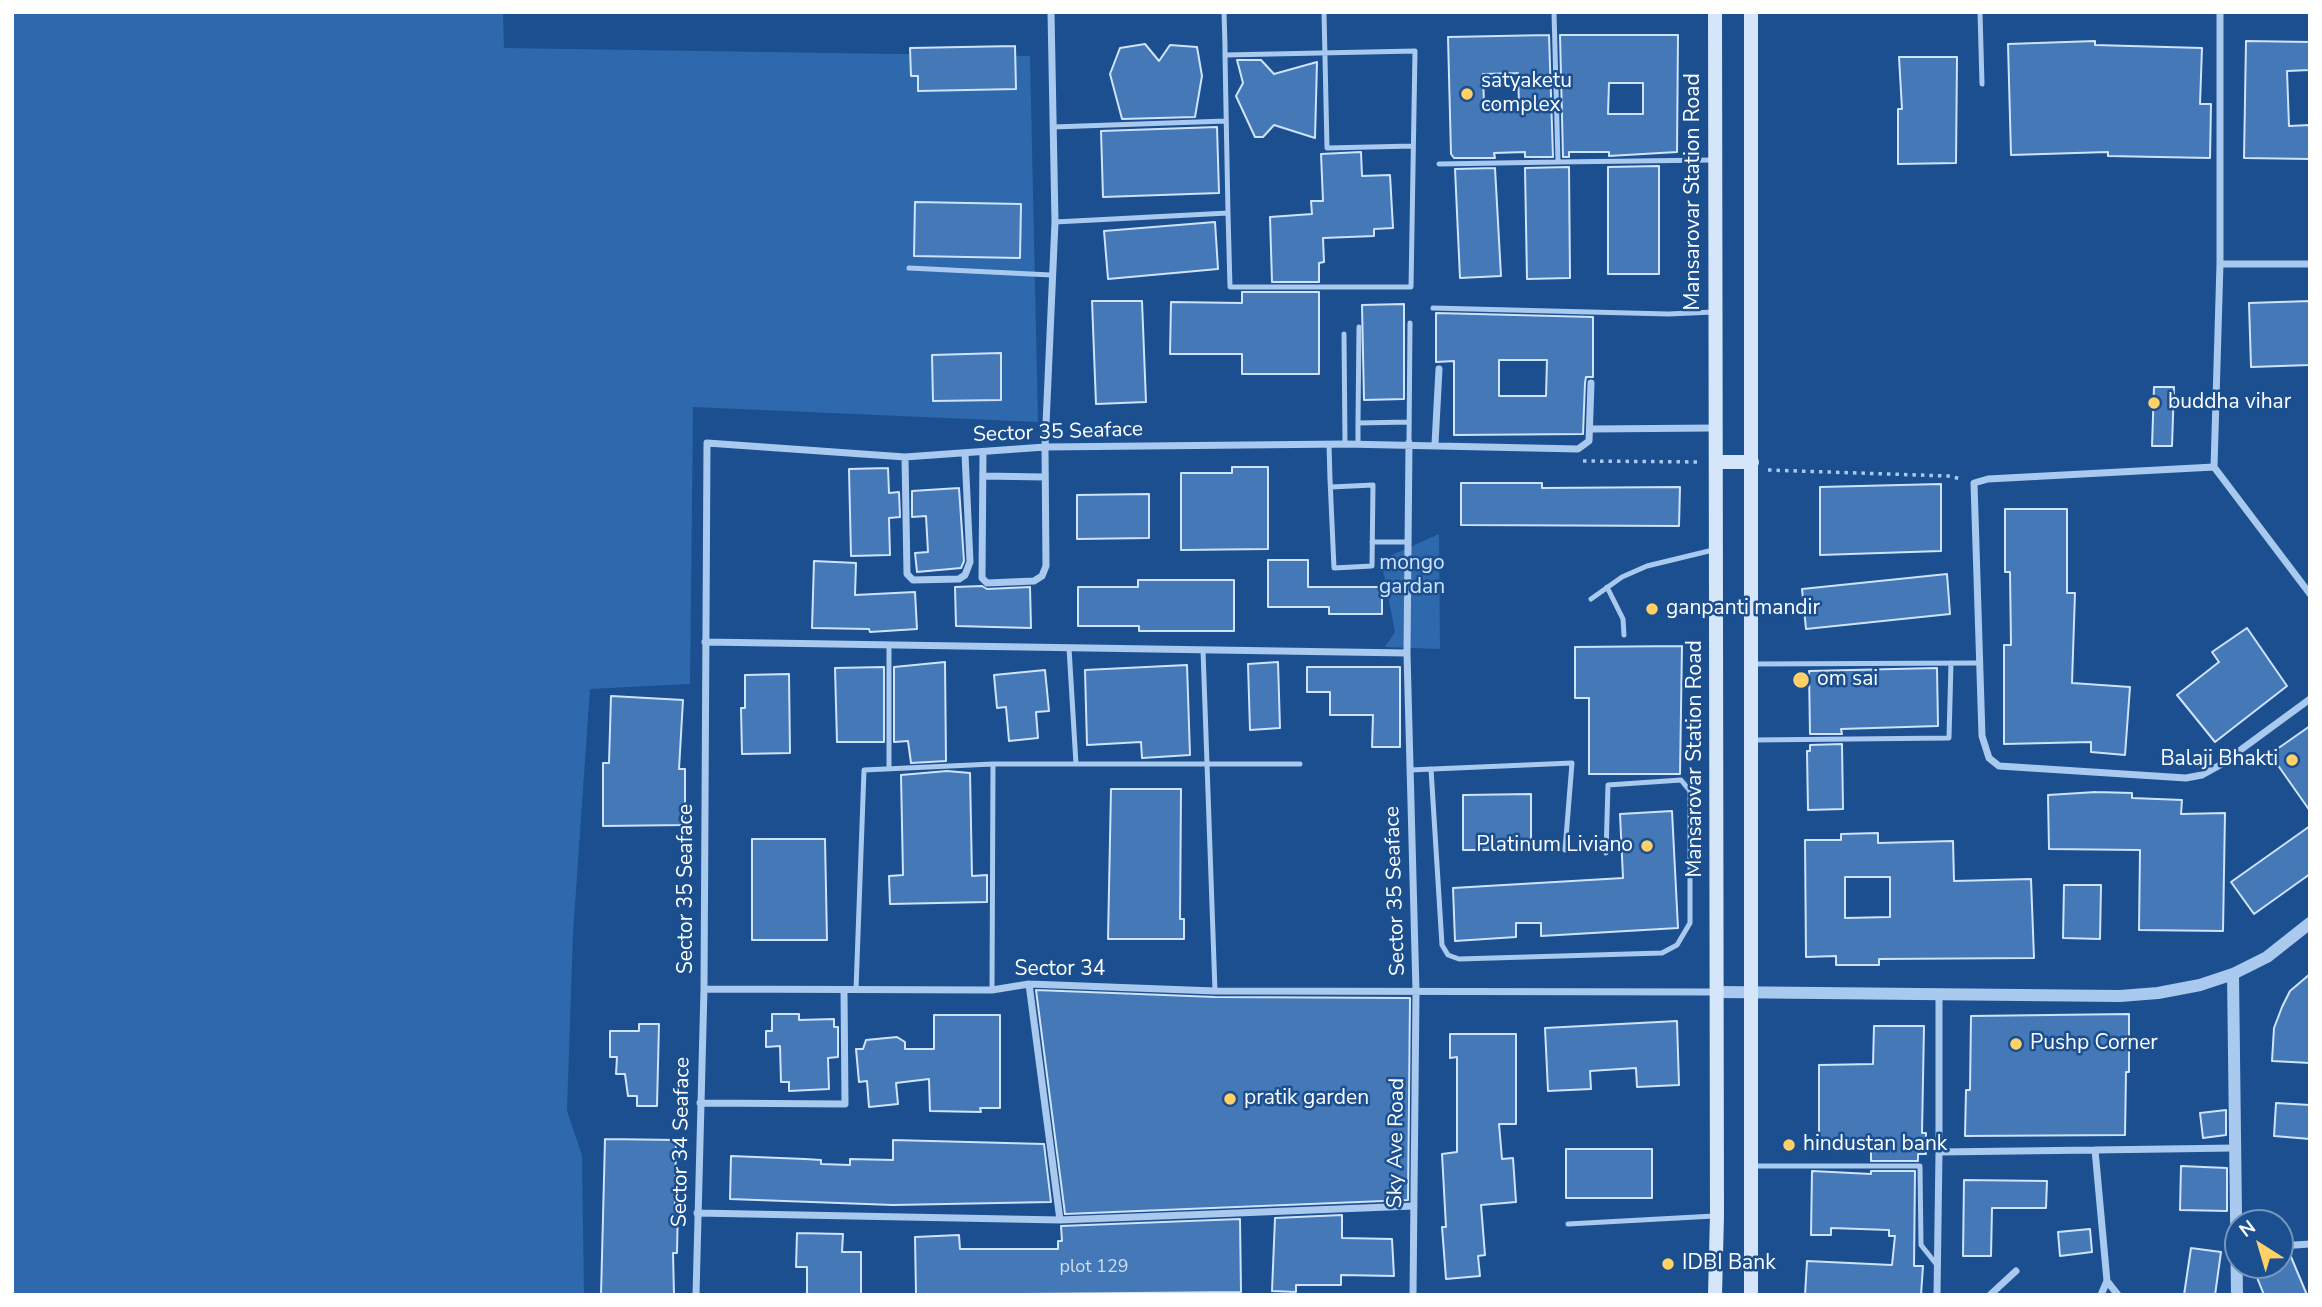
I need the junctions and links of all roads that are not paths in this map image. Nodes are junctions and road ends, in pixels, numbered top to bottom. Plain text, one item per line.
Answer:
1 (1051, 12) edge
2 (1224, 12) edge
3 (1324, 12) edge
4 (1554, 12) edge
5 (1715, 12) edge
6 (1751, 12) edge
7 (1980, 12) edge
8 (2220, 12) edge
9 (1225, 55) junction
10 (1325, 55) junction
11 (1982, 84) dead end
12 (1226, 121) junction
13 (1054, 127) junction
14 (1413, 146) junction
15 (1715, 160) junction
16 (1558, 162) junction
17 (1438, 164) dead end
18 (1228, 213) junction
19 (1055, 222) junction
20 (2220, 264) junction
21 (2310, 264) edge
22 (909, 268) dead end
23 (1051, 275) junction
24 (1433, 307) dead end
25 (1716, 312) junction
26 (1410, 323) dead end
27 (1359, 327) dead end
28 (1344, 334) dead end
29 (1439, 369) dead end
30 (1591, 383) dead end
31 (1409, 422) junction
32 (1358, 423) junction
33 (1716, 428) junction
34 (1590, 429) junction
35 (1345, 443) junction
36 (1358, 443) junction
37 (1409, 443) junction
38 (1329, 444) junction
39 (1435, 444) junction
40 (1045, 447) junction
41 (983, 452) junction
42 (965, 454) junction
43 (905, 457) junction
44 (1716, 462) junction
45 (1752, 466) junction
46 (2214, 467) junction
47 (983, 476) junction
48 (1045, 477) junction
49 (1331, 487) junction
50 (1372, 542) junction
51 (1408, 542) junction
52 (1716, 550) junction
53 (1607, 587) junction
54 (2310, 594) edge
55 (1591, 599) dead end
56 (1624, 635) dead end
57 (705, 642) junction
58 (889, 645) junction
59 (1069, 648) junction
60 (1203, 650) junction
61 (1407, 653) junction
62 (1951, 663) junction
63 (1979, 663) junction
64 (1752, 664) junction
65 (2310, 699) edge
66 (1752, 740) junction
67 (993, 764) junction
68 (1076, 764) junction
69 (1206, 764) junction
70 (1300, 764) dead end
71 (888, 769) junction
72 (1431, 769) junction
73 (1410, 770) junction
74 (1565, 850) dead end
75 (1606, 853) dead end
76 (2310, 923) edge
77 (2233, 974) junction
78 (1029, 984) junction
79 (704, 989) junction
80 (844, 990) junction
81 (856, 990) junction
82 (992, 990) junction
83 (1215, 991) junction
84 (1416, 991) junction
85 (1717, 992) junction
86 (1752, 992) junction
87 (1939, 992) junction
88 (700, 1103) junction
89 (2235, 1148) junction
90 (2095, 1150) junction
91 (1939, 1152) junction
92 (1752, 1166) junction
93 (1414, 1206) junction
94 (2236, 1209) edge
95 (697, 1213) junction
96 (1717, 1215) junction
97 (1060, 1220) junction
98 (1568, 1224) dead end
99 (1937, 1265) junction
100 (2016, 1271) dead end
101 (2107, 1281) junction
102 (696, 1295) edge
103 (1413, 1295) edge
104 (1715, 1295) edge
105 (1751, 1295) edge
106 (1937, 1295) edge
107 (1990, 1295) edge
108 (2101, 1295) edge
109 (2118, 1295) edge

1 - 13 street
2 - 9 lane
3 - 10 lane
4 - 16 lane
5 - 15 main road, Mansarovar Station Road
6 - 45 main road
7 - 11 lane
8 - 20 street
9 - 10 lane
9 - 12 lane
10 - 14 lane
10 - 14 lane
12 - 13 lane
12 - 18 lane
13 - 19 street
14 - 18 lane
15 - 16 lane
15 - 25 main road, Mansarovar Station Road
16 - 17 lane
18 - 19 lane
19 - 23 street
20 - 21 street
20 - 46 street
22 - 23 lane
23 - 40 street
24 - 25 lane
25 - 33 main road, Mansarovar Station Road
26 - 31 lane
27 - 32 lane
28 - 35 lane
29 - 39 street
30 - 34 street
31 - 32 lane
31 - 37 lane
32 - 36 lane
33 - 34 street
33 - 44 main road, Mansarovar Station Road
34 - 39 street
35 - 36 street, Sector 35 Seaface
35 - 38 street, Sector 35 Seaface
36 - 37 street, Sector 35 Seaface
37 - 39 street
37 - 51 street, Sector 35 Seaface
38 - 40 street, Sector 35 Seaface
38 - 49 lane
40 - 41 street, Sector 35 Seaface
40 - 48 street
41 - 42 street, Sector 35 Seaface
41 - 47 street
42 - 43 street, Sector 35 Seaface
42 - 43 street
43 - 57 street, Sector 35 Seaface
44 - 45 main road
44 - 52 main road, Mansarovar Station Road
45 - 64 main road
46 - 54 street
46 - 63 street
47 - 48 street
47 - 48 street
49 - 50 lane
49 - 50 lane
50 - 51 lane
51 - 61 street, Sector 35 Seaface
52 - 53 lane
52 - 85 main road, Mansarovar Station Road
53 - 55 lane
53 - 56 lane
57 - 58 street
57 - 79 street, Sector 35 Seaface
58 - 59 street
58 - 71 lane
59 - 60 street
59 - 68 lane
60 - 61 street
60 - 69 lane
61 - 73 street, Sector 35 Seaface
62 - 63 lane
62 - 64 lane
62 - 66 lane
63 - 65 street
64 - 66 main road
66 - 86 main road
67 - 68 lane
67 - 71 lane
67 - 82 lane
68 - 69 lane
69 - 70 lane
69 - 83 lane
71 - 81 lane
72 - 73 lane
72 - 74 lane
72 - 75 lane
73 - 84 street, Sector 35 Seaface
76 - 77 street
77 - 87 street
77 - 89 street
78 - 82 street, Sector 34
78 - 83 street, Sector 34
78 - 97 street
79 - 80 street, Sector 34
79 - 88 street, Sector 34 Seaface
80 - 81 street, Sector 34
80 - 88 street
81 - 82 street, Sector 34
83 - 84 street, Sector 34
84 - 85 street, Sector 34
84 - 93 street, Sky Ave Road
85 - 86 street
85 - 96 main road, Mansarovar Station Road
86 - 87 street
86 - 92 main road
87 - 91 street
88 - 95 street, Sector 34 Seaface
89 - 90 street
89 - 94 street
90 - 91 street
90 - 101 street
91 - 99 street
92 - 99 lane
92 - 105 main road
93 - 97 street
93 - 103 street, Sky Ave Road
95 - 97 street
95 - 102 street, Sector 34 Seaface
96 - 98 lane
96 - 104 main road, Mansarovar Station Road
99 - 106 street
100 - 107 street
101 - 108 street
101 - 109 street

